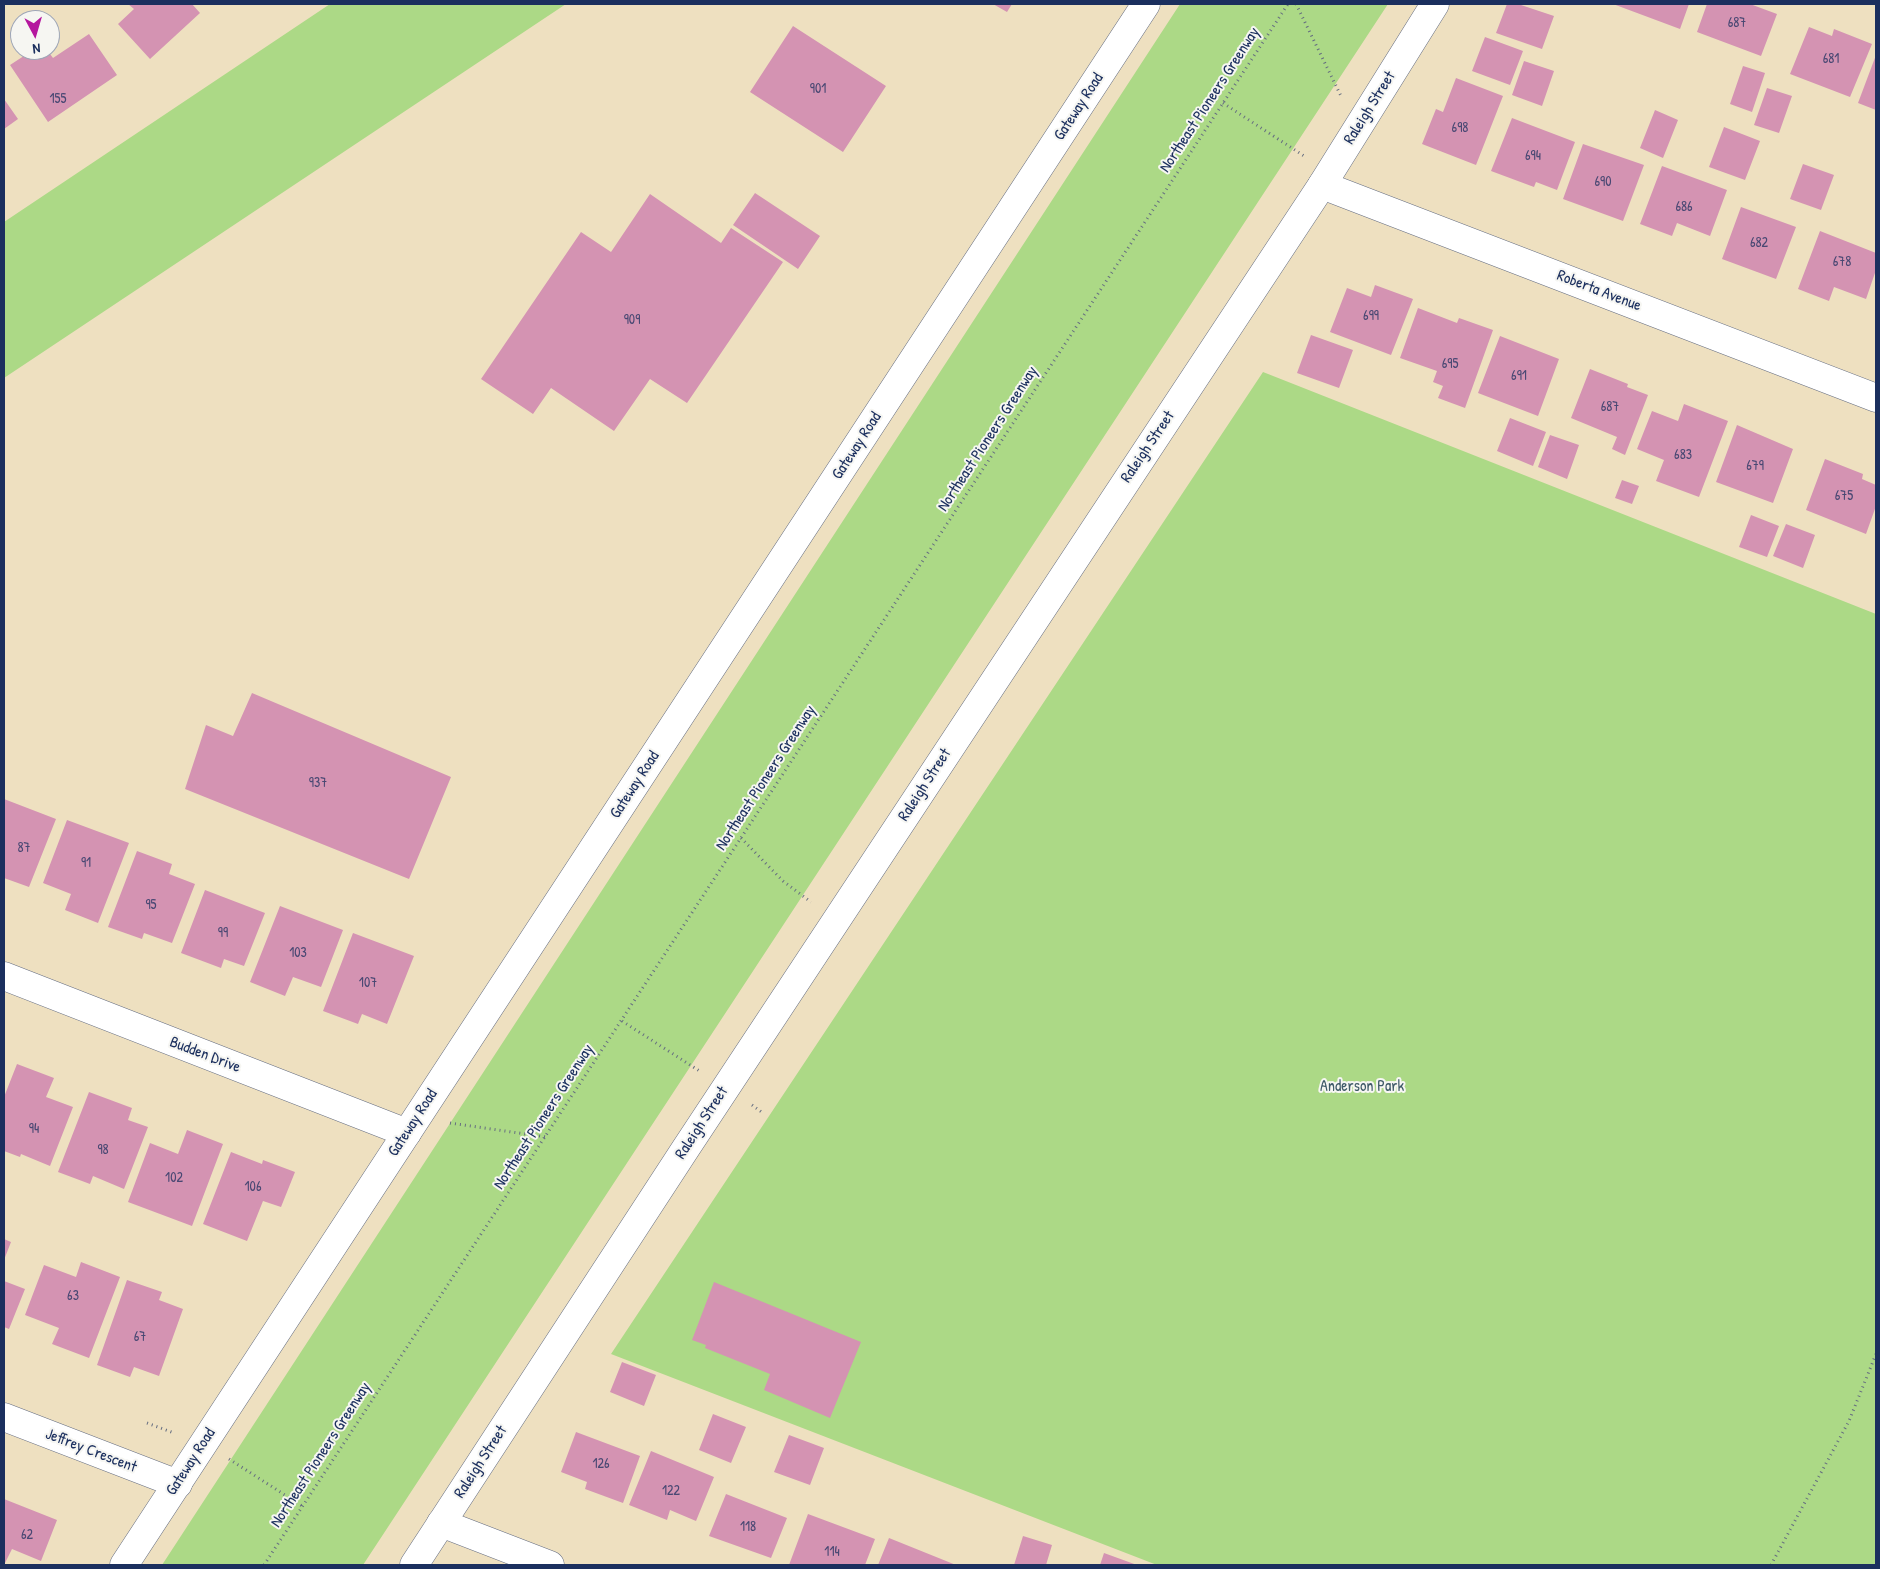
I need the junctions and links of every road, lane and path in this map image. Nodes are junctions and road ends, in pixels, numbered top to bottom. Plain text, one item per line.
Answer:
1 (1146, 4) edge
2 (1288, 4) edge
3 (1296, 4) edge
4 (1435, 4) edge
5 (1223, 103) junction
6 (1357, 128) junction
7 (1326, 179) junction
8 (1876, 398) edge
9 (742, 838) junction
10 (835, 920) junction
11 (4, 976) edge
12 (622, 1021) junction
13 (725, 1088) junction
14 (412, 1125) junction
15 (546, 1137) junction
16 (1876, 1354) edge
17 (4, 1417) edge
18 (204, 1443) junction
19 (178, 1484) junction
20 (302, 1506) junction
21 (441, 1522) junction
22 (124, 1565) edge
23 (264, 1565) edge
24 (414, 1565) edge
25 (550, 1565) edge
26 (1771, 1565) edge

1 - 14 street, Gateway Road
2 - 5 path, Northeast Pioneers Greenway
3 - 6 path
4 - 6 street, Raleigh Street
5 - 7 path
5 - 9 path, Northeast Pioneers Greenway
6 - 7 street, Raleigh Street
7 - 8 street, Roberta Avenue
7 - 10 street, Raleigh Street
9 - 10 path
9 - 12 path, Northeast Pioneers Greenway
10 - 13 street, Raleigh Street
11 - 14 street, Budden Drive
12 - 13 path
12 - 15 path, Northeast Pioneers Greenway
13 - 21 street, Raleigh Street
14 - 15 path
14 - 18 street, Gateway Road
15 - 20 path, Northeast Pioneers Greenway
16 - 26 path
17 - 19 street, Jeffrey Crescent
18 - 19 street, Gateway Road
18 - 20 path
19 - 22 street, Gateway Road
20 - 23 path, Northeast Pioneers Greenway
21 - 24 street, Raleigh Street
21 - 25 street

